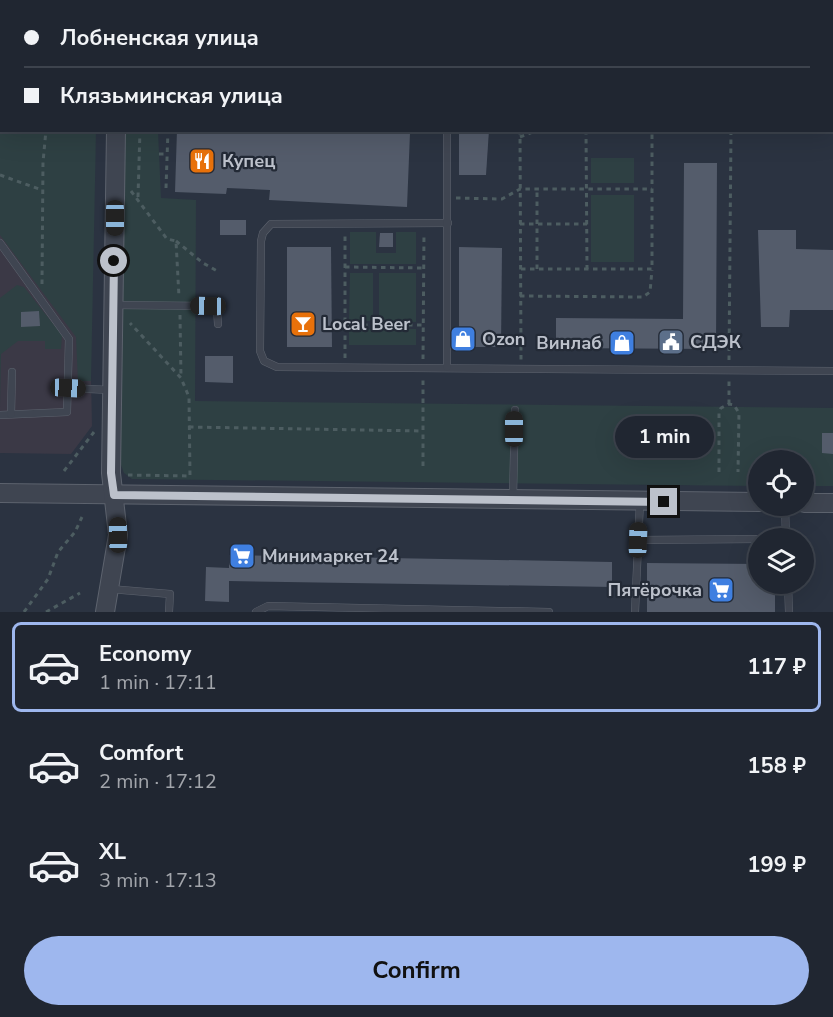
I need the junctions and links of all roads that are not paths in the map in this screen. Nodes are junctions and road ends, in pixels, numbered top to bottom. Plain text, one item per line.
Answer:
1 (116, 132) edge
2 (447, 132) edge
3 (448, 223) junction
4 (0, 243) edge
5 (114, 305) junction
6 (218, 324) dead end
7 (447, 367) junction
8 (833, 371) edge
9 (12, 372) dead end
10 (68, 388) junction
11 (113, 390) junction
12 (514, 410) dead end
13 (11, 414) junction
14 (0, 415) edge
15 (0, 493) edge
16 (114, 495) junction
17 (513, 499) junction
18 (640, 501) junction
19 (748, 502) edge
20 (814, 503) edge
21 (833, 503) edge
22 (748, 539) edge
23 (638, 540) junction
24 (109, 589) junction
25 (788, 594) edge
26 (105, 612) edge
27 (169, 612) edge
28 (256, 612) edge
29 (549, 612) edge
30 (635, 612) edge
31 (789, 612) edge

1 - 5 street
2 - 3 lane
3 - 7 lane
3 - 7 lane
4 - 10 lane
5 - 6 lane
5 - 11 street
7 - 8 lane
9 - 13 lane
10 - 11 lane
10 - 13 lane
11 - 16 street
12 - 17 lane
13 - 14 lane
15 - 16 street
16 - 17 street
16 - 24 street
17 - 18 street
18 - 19 street
18 - 23 lane
20 - 21 street
22 - 23 lane
23 - 30 lane
24 - 26 street
24 - 27 lane
25 - 31 lane
28 - 29 lane

